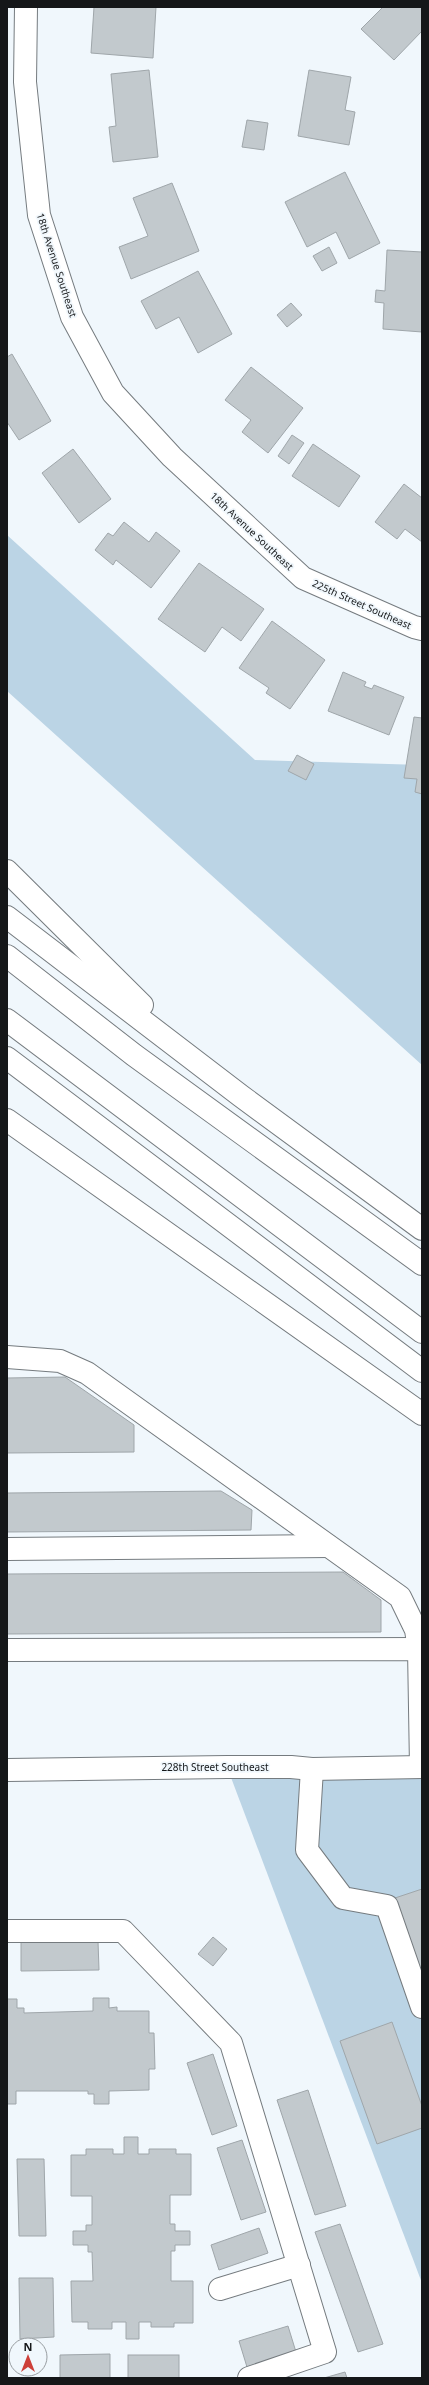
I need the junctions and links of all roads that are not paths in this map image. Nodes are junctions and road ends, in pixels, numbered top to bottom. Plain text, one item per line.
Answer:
1 (26, 7) edge
2 (303, 578) joint
3 (422, 629) edge
4 (7, 871) edge
5 (7, 917) edge
6 (7, 956) edge
7 (7, 1020) edge
8 (7, 1058) edge
9 (241, 1096) junction
10 (7, 1120) edge
11 (422, 1229) edge
12 (422, 1264) edge
13 (422, 1332) edge
14 (7, 1357) edge
15 (422, 1371) edge
16 (422, 1414) edge
17 (328, 1546) junction
18 (7, 1549) edge
19 (419, 1649) junction
20 (7, 1650) edge
21 (422, 1767) edge
22 (7, 1770) edge
23 (312, 1770) junction
24 (7, 1931) edge
25 (422, 2007) edge
26 (299, 2265) junction
27 (220, 2289) dead end
28 (249, 2378) edge

1 - 2 main road, 18th Avenue Southeast
2 - 3 main road, 225th Street Southeast
4 - 9 main road
5 - 9 main road
6 - 12 main road
7 - 13 main road
8 - 15 main road
9 - 11 main road
10 - 16 main road
14 - 17 main road
17 - 18 main road
17 - 19 main road
19 - 20 main road
19 - 21 main road
21 - 23 main road, 228th Street Southeast
22 - 23 main road, 228th Street Southeast
23 - 25 main road
24 - 26 main road
26 - 27 main road
26 - 28 main road

